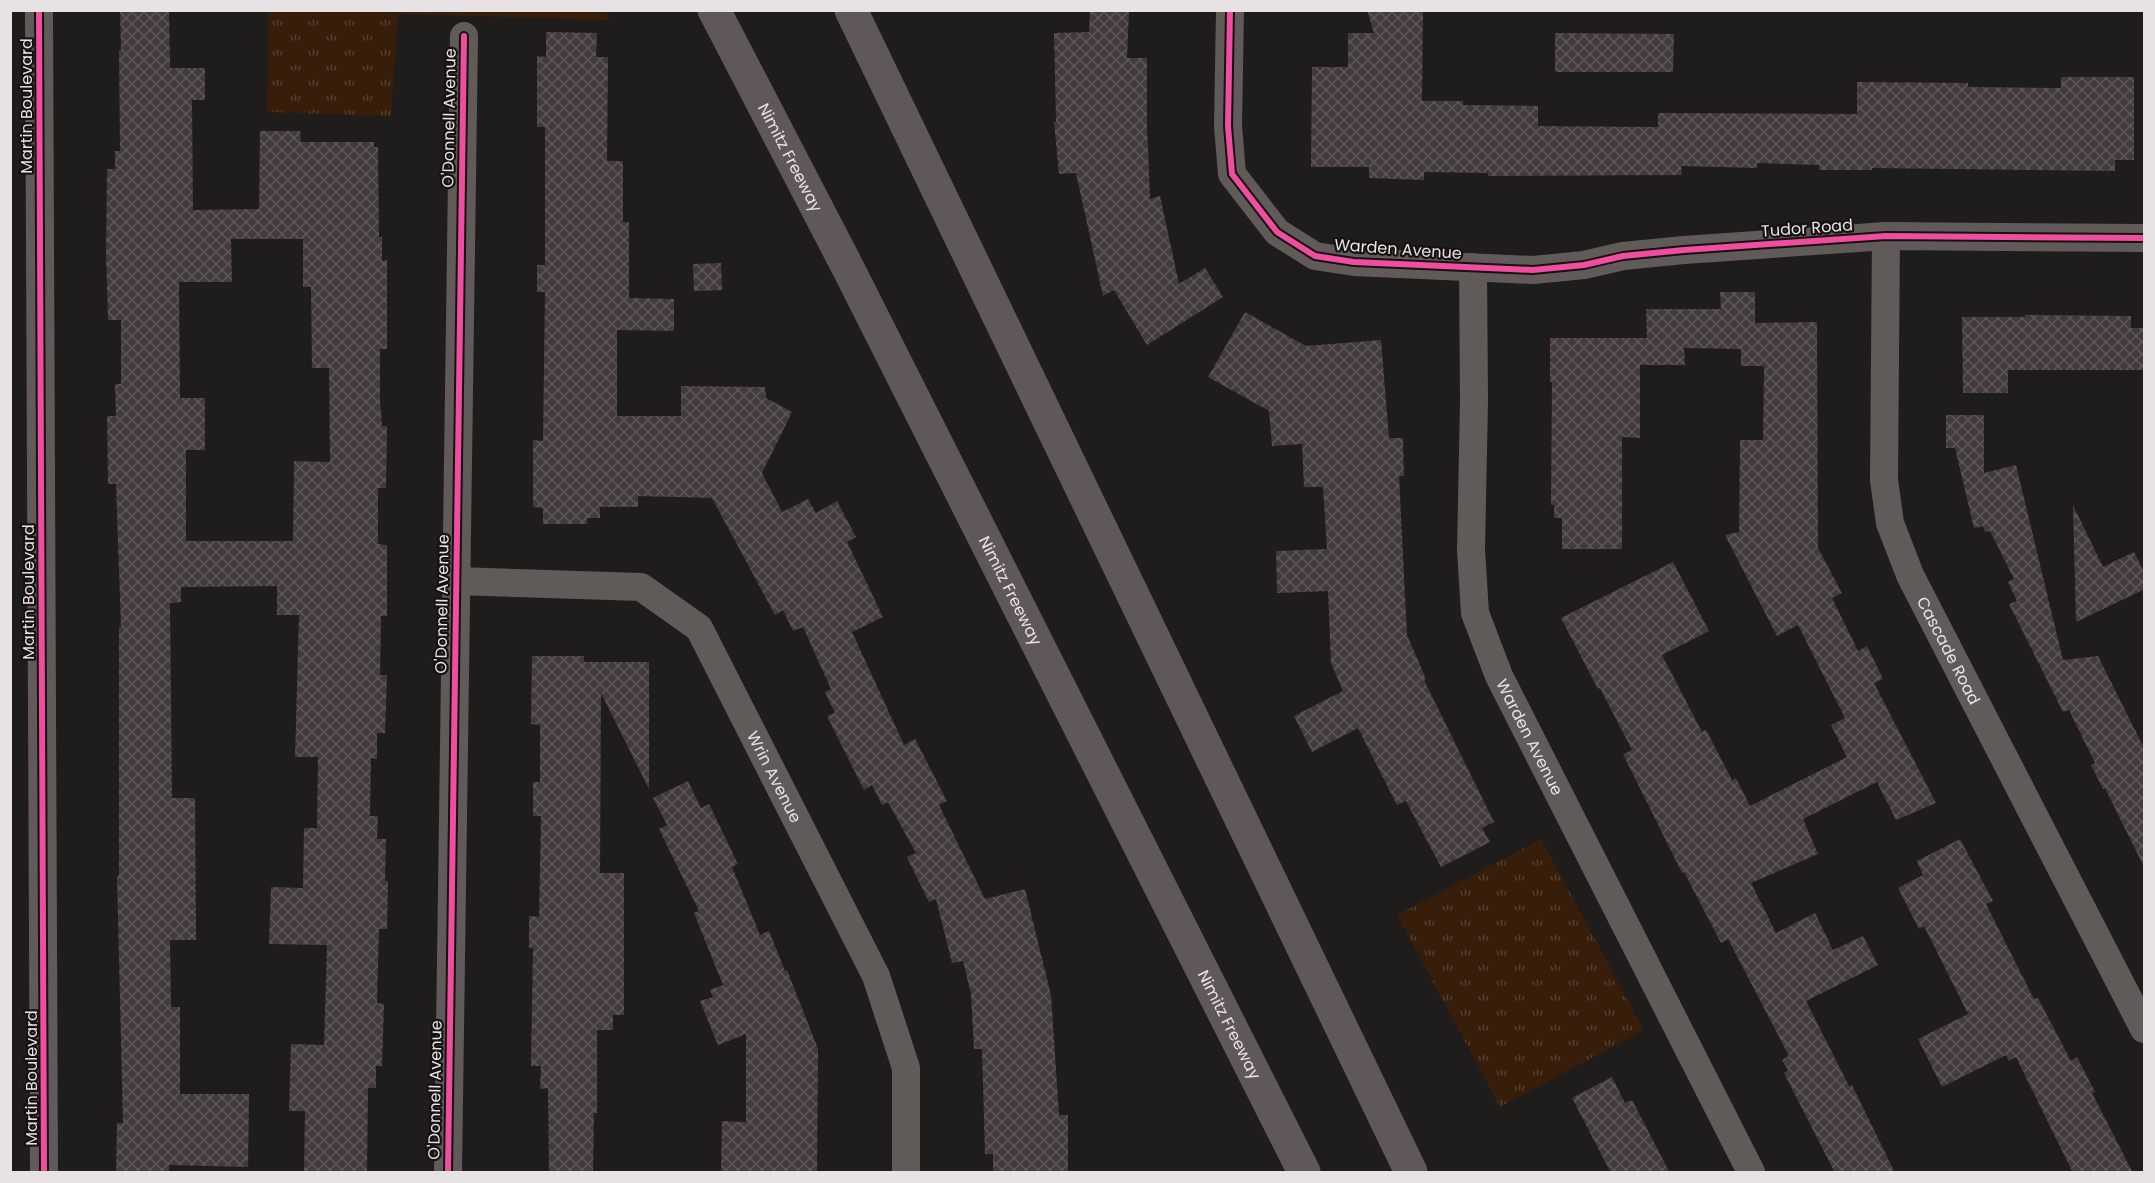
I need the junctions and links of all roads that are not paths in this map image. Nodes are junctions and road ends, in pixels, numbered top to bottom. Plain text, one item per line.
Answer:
1 (39, 10) edge
2 (714, 10) edge
3 (851, 10) edge
4 (1230, 10) edge
5 (464, 36) dead end
6 (1886, 236) junction
7 (2145, 238) edge
8 (1473, 267) junction
9 (456, 581) junction
10 (2145, 1029) edge
11 (45, 1173) edge
12 (448, 1173) edge
13 (906, 1173) edge
14 (1304, 1173) edge
15 (1411, 1173) edge
16 (1751, 1173) edge

1 - 11 street, Martin Boulevard
2 - 14 highway, Nimitz Freeway
3 - 15 highway
4 - 8 street, Warden Avenue
5 - 9 street, O'Donnell Avenue
6 - 7 street, Tudor Road
6 - 8 street, Tudor Road
6 - 10 street, Cascade Road
8 - 16 street, Warden Avenue
9 - 12 street, O'Donnell Avenue
9 - 13 street, Wrin Avenue

